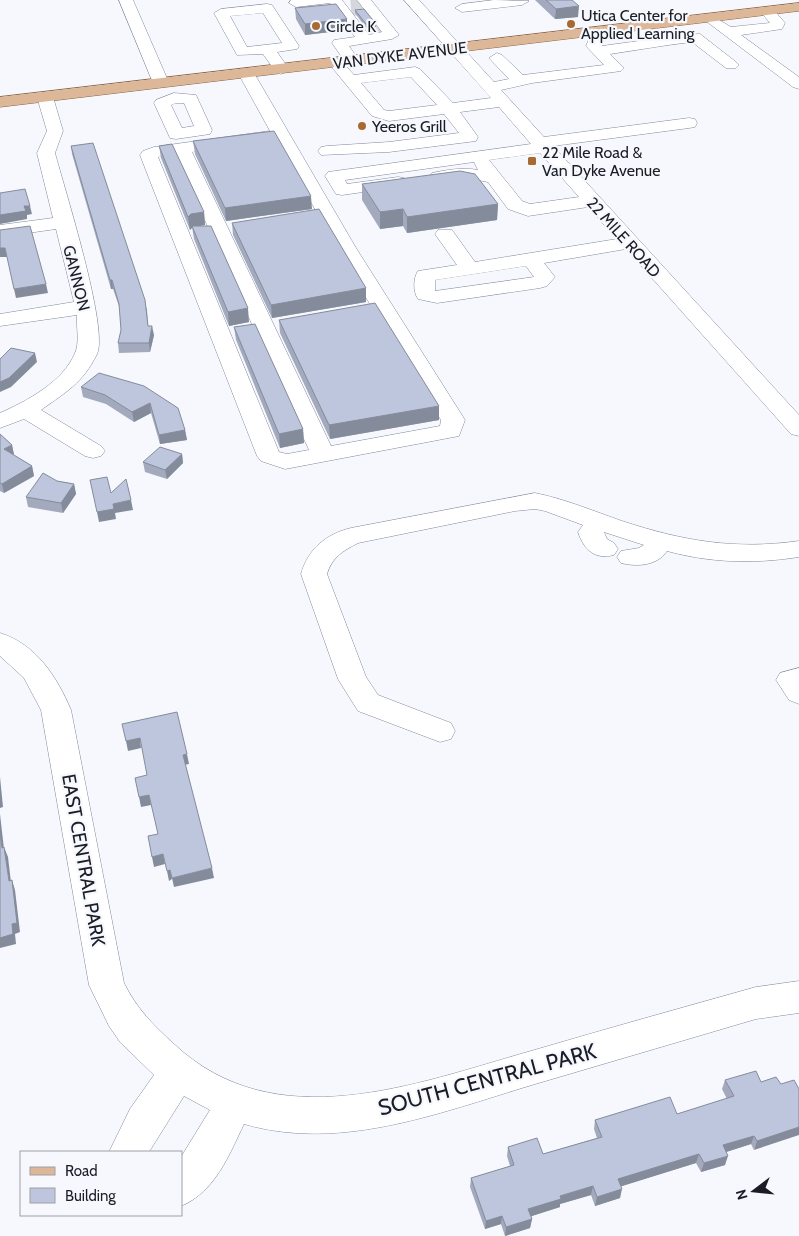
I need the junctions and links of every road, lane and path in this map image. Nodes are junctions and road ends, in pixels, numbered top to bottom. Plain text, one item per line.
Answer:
1 (126, 0) edge
2 (326, 0) tunnel mouth
3 (411, 0) edge
4 (523, 2) dead end
5 (296, 3) dead end
6 (799, 7) edge
7 (463, 9) dead end
8 (767, 11) junction
9 (730, 15) junction
10 (709, 18) junction
11 (364, 19) tunnel mouth
12 (639, 26) junction
13 (755, 28) junction
14 (727, 32) junction
15 (584, 33) junction
16 (656, 41) junction
17 (338, 43) junction
18 (320, 45) dead end
19 (453, 48) junction
20 (267, 49) junction
21 (598, 51) junction
22 (497, 58) dead end
23 (344, 61) junction
24 (731, 65) dead end
25 (281, 69) junction
26 (246, 73) junction
27 (381, 76) junction
28 (350, 80) junction
29 (521, 82) junction
30 (799, 84) edge
31 (168, 88) junction
32 (489, 88) junction
33 (45, 97) junction
34 (0, 102) edge
35 (502, 102) junction
36 (449, 109) junction
37 (410, 113) junction
38 (689, 122) dead end
39 (282, 135) junction
40 (541, 145) junction
41 (181, 148) junction
42 (327, 152) dead end
43 (477, 157) junction
44 (494, 178) junction
45 (591, 201) junction
46 (63, 222) junction
47 (228, 228) junction
48 (0, 231) edge
49 (445, 234) dead end
50 (179, 236) junction
51 (630, 243) junction
52 (532, 260) junction
53 (470, 269) junction
54 (86, 307) junction
55 (0, 320) edge
56 (251, 330) junction
57 (25, 410) junction
58 (0, 421) edge
59 (799, 428) edge
60 (93, 451) dead end
61 (323, 455) junction
62 (598, 521) junction
63 (659, 542) junction
64 (605, 549) dead end
65 (799, 549) edge
66 (630, 557) dead end
67 (0, 643) edge
68 (799, 678) edge
69 (799, 692) edge
70 (440, 732) dead end
71 (799, 997) edge
72 (178, 1073) junction
73 (234, 1103) junction
74 (129, 1151) edge
75 (182, 1185) edge

1 - 31 street
2 - 5 street
3 - 19 street, 22 MILE ROAD
4 - 7 street
6 - 8 main road, VAN DYKE AVENUE
8 - 9 main road, VAN DYKE AVENUE
8 - 13 street
9 - 10 main road, VAN DYKE AVENUE
9 - 13 street
10 - 12 main road, VAN DYKE AVENUE
10 - 14 street
11 - 17 street
12 - 15 main road, VAN DYKE AVENUE
12 - 16 street
13 - 14 street
14 - 30 street
15 - 19 main road, VAN DYKE AVENUE
15 - 21 street
16 - 21 street
16 - 24 street
17 - 18 street
17 - 23 street
19 - 23 main road, VAN DYKE AVENUE
19 - 32 street, 22 MILE ROAD
20 - 20 street
20 - 25 street
21 - 29 street
22 - 29 street
23 - 25 main road, VAN DYKE AVENUE
23 - 28 street
25 - 26 main road, VAN DYKE AVENUE
26 - 31 main road, VAN DYKE AVENUE
26 - 39 street
27 - 28 street
27 - 36 street
27 - 37 street
28 - 37 street
29 - 32 street
31 - 33 main road, VAN DYKE AVENUE
32 - 35 street, 22 MILE ROAD
33 - 34 main road, VAN DYKE AVENUE
33 - 46 street, GANNON
35 - 36 street
35 - 40 street, 22 MILE ROAD
36 - 37 street
36 - 42 street
38 - 40 street
39 - 41 street
39 - 61 street
40 - 43 street
40 - 45 street, 22 MILE ROAD
41 - 47 street
41 - 50 street
43 - 44 street
43 - 44 street
44 - 45 street
45 - 51 street, 22 MILE ROAD
46 - 48 street
46 - 54 street, GANNON
47 - 50 street
47 - 56 street
49 - 53 street
50 - 56 street
51 - 52 street
51 - 59 street, 22 MILE ROAD
52 - 53 street
52 - 53 street
54 - 55 street
54 - 57 street, GANNON
56 - 61 street
56 - 61 street
57 - 58 street, GANNON
57 - 60 street
62 - 63 street
62 - 64 street
62 - 70 street
63 - 65 street
63 - 66 street
67 - 72 street, EAST CENTRAL PARK
68 - 69 street
71 - 73 street, SOUTH CENTRAL PARK
72 - 73 street, SOUTH CENTRAL PARK
72 - 74 street
73 - 75 street

